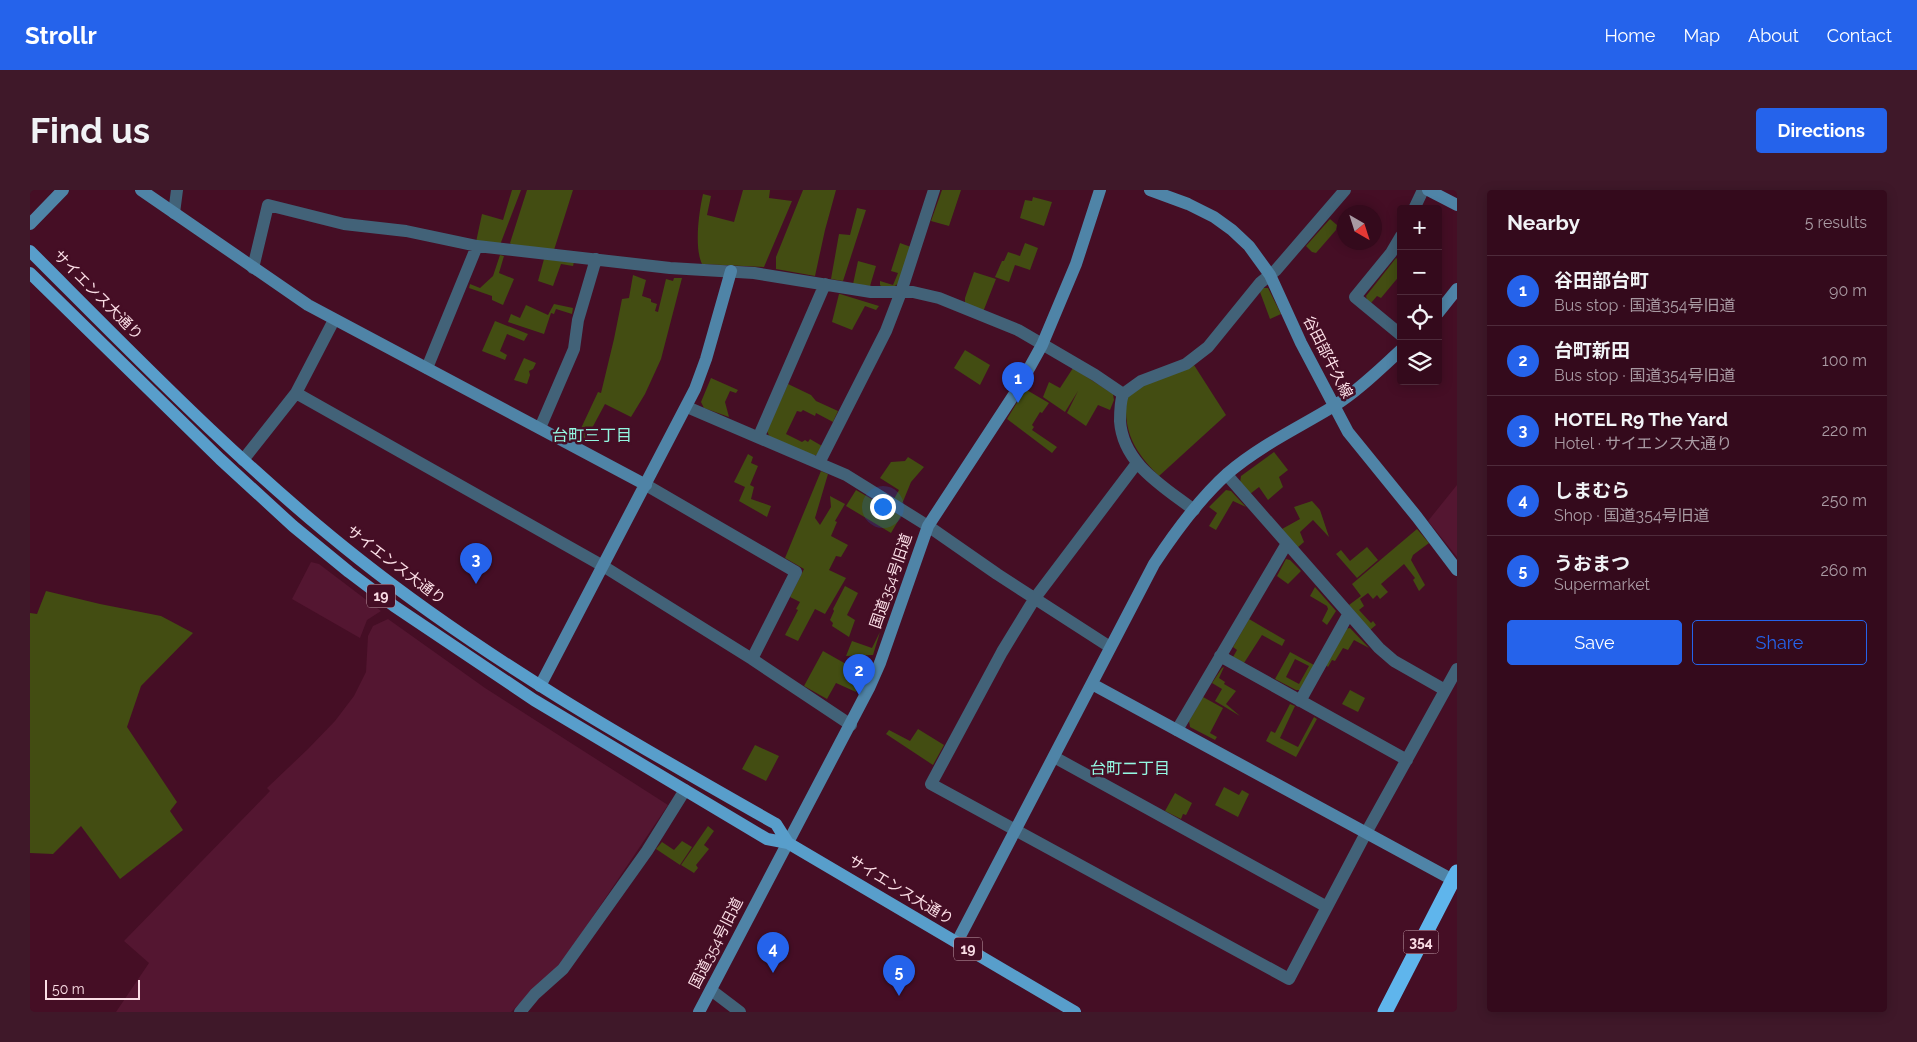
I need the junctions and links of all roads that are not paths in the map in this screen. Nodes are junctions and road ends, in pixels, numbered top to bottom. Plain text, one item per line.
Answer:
1 (63, 190) edge
2 (141, 190) edge
3 (177, 190) edge
4 (934, 190) edge
5 (1100, 190) edge
6 (1150, 190) edge
7 (1345, 190) edge
8 (1423, 190) edge
9 (1428, 190) edge
10 (1416, 205) edge
11 (1457, 205) edge
12 (174, 213) junction
13 (30, 224) edge
14 (1397, 243) edge
15 (477, 246) junction
16 (30, 251) edge
17 (596, 259) junction
18 (253, 268) junction
19 (730, 271) junction
20 (30, 272) edge
21 (1270, 275) junction
22 (825, 284) junction
23 (901, 292) junction
24 (1455, 296) edge
25 (1442, 308) edge
26 (334, 320) junction
27 (1397, 332) edge
28 (1042, 345) junction
29 (1397, 353) edge
30 (427, 368) junction
31 (296, 393) junction
32 (1123, 394) junction
33 (1334, 406) junction
34 (687, 407) junction
35 (540, 428) junction
36 (759, 436) junction
37 (243, 460) junction
38 (819, 463) junction
39 (1137, 464) junction
40 (1227, 475) junction
41 (646, 485) junction
42 (1194, 510) junction
43 (928, 526) junction
44 (1286, 545) junction
45 (603, 566) junction
46 (1457, 570) edge
47 (411, 598) junction
48 (1035, 598) junction
49 (402, 612) junction
50 (1348, 614) junction
51 (1110, 647) junction
52 (1220, 656) junction
53 (752, 659) junction
54 (1457, 669) edge
55 (1092, 684) junction
56 (540, 686) junction
57 (1445, 690) junction
58 (1300, 701) junction
59 (851, 725) junction
60 (1177, 730) junction
61 (1054, 757) junction
62 (1406, 760) junction
63 (685, 790) junction
64 (1016, 831) junction
65 (1366, 833) junction
66 (788, 843) junction
67 (1456, 878) edge
68 (1327, 907) junction
69 (957, 942) junction
70 (711, 990) junction
71 (520, 1012) edge
72 (699, 1012) edge
73 (740, 1012) edge
74 (1075, 1012) edge
75 (1385, 1012) edge

1 - 13 street
2 - 12 street
3 - 12 street
4 - 23 street
5 - 28 street, 国道354号旧道
6 - 21 street, 谷田部牛久線
7 - 21 street
8 - 10 street
9 - 11 street
12 - 18 street
14 - 27 street
15 - 17 street
15 - 18 street
15 - 30 street
16 - 37 main road, サイエンス大通り / 19
17 - 19 street
17 - 35 street
18 - 26 street
19 - 22 street
19 - 34 street
20 - 49 main road, サイエンス大通り / 19
21 - 32 street
21 - 33 street, 谷田部牛久線
22 - 23 street
22 - 36 street
23 - 28 street
23 - 38 street
24 - 25 street
26 - 30 street
26 - 31 street
28 - 32 street
28 - 43 street, 国道354号旧道
29 - 33 street
30 - 35 street
31 - 37 street
31 - 45 street
32 - 39 street
33 - 40 street
33 - 46 street, 谷田部牛久線
34 - 36 street
34 - 41 street
35 - 41 street
36 - 38 street
37 - 47 main road, サイエンス大通り / 19
38 - 43 street
39 - 42 street
39 - 48 street
40 - 42 street
40 - 44 street
41 - 45 street
41 - 53 street
42 - 51 street
43 - 48 street
43 - 59 street, 国道354号旧道
44 - 50 street
44 - 52 street
45 - 53 street
45 - 56 street
47 - 49 main road
47 - 56 main road, サイエンス大通り / 19
48 - 51 street
48 - 64 street
49 - 63 main road, サイエンス大通り / 19
50 - 57 street
50 - 58 street
51 - 55 street
52 - 58 street
52 - 60 street
53 - 59 street
54 - 57 street
55 - 60 street
55 - 61 street
56 - 66 main road, サイエンス大通り / 19
57 - 62 street
58 - 62 street
59 - 66 street, 国道354号旧道
60 - 65 street
61 - 64 street
61 - 68 street
62 - 65 street
63 - 66 main road, サイエンス大通り / 19
63 - 71 street
64 - 68 street
64 - 69 street
65 - 67 street
65 - 68 street
66 - 69 main road, サイエンス大通り / 19
66 - 70 street, 国道354号旧道
67 - 75 highway, 354
69 - 74 main road, サイエンス大通り / 19
70 - 72 street, 国道354号旧道
70 - 73 street

